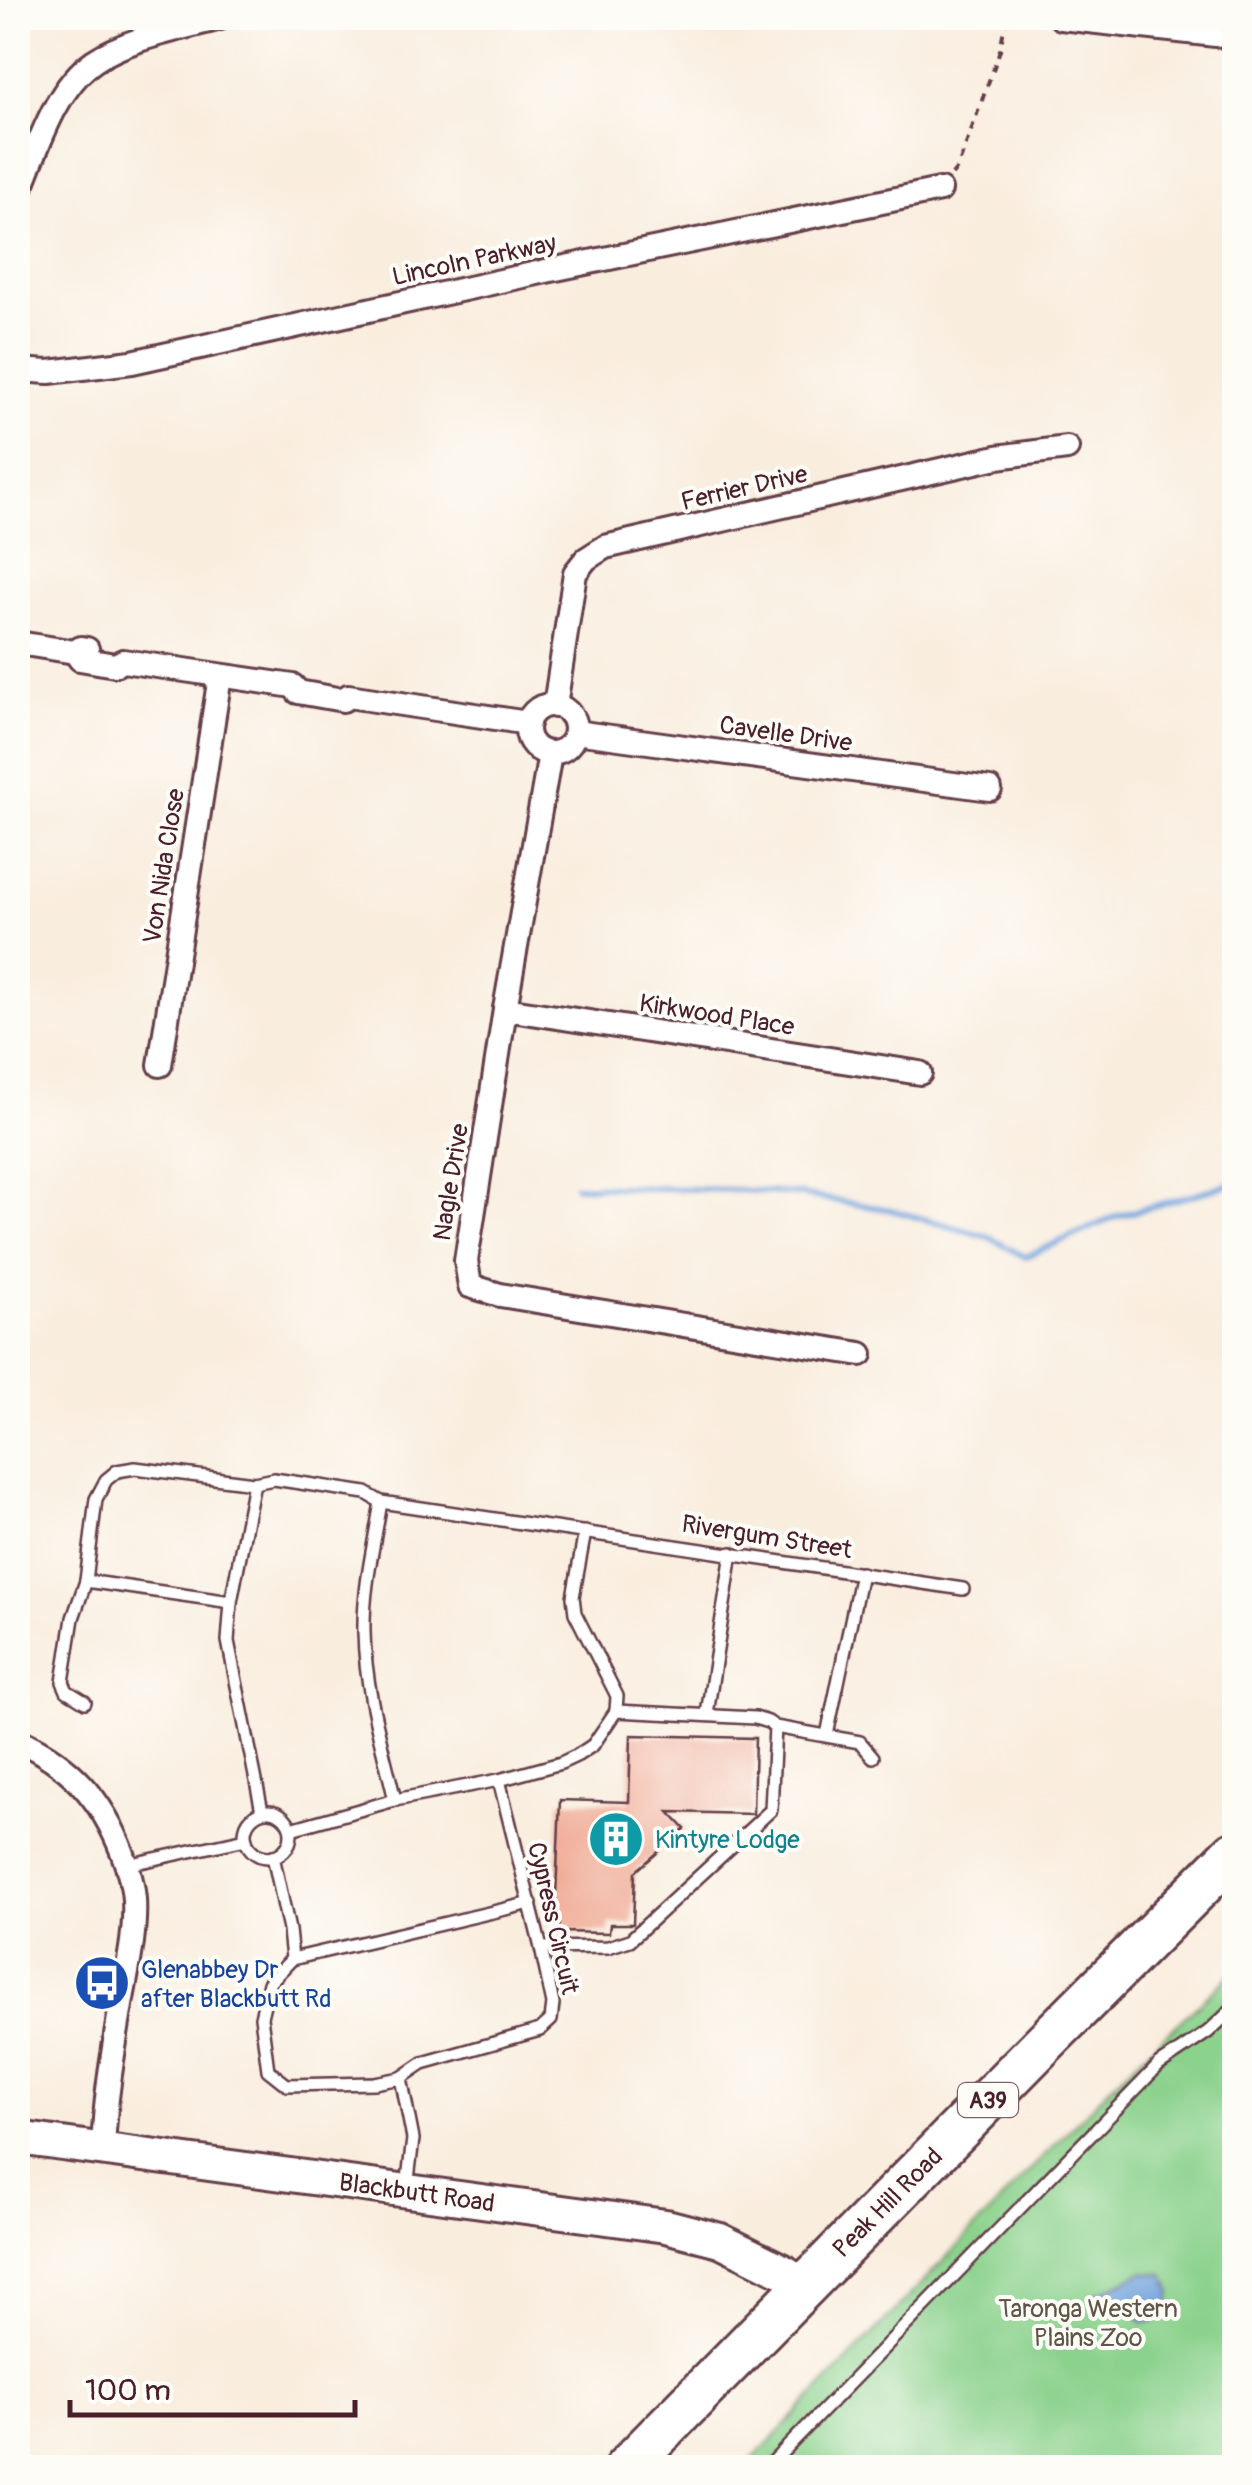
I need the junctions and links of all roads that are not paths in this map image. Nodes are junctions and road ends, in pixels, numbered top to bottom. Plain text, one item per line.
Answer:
1 (220, 18) edge
2 (1062, 18) edge
3 (1234, 37) edge
4 (940, 190) road end
5 (18, 195) edge
6 (18, 370) edge
7 (1067, 448) dead end
8 (18, 642) edge
9 (220, 676) junction
10 (554, 706) junction
11 (528, 723) junction
12 (575, 732) junction
13 (550, 754) junction
14 (990, 789) dead end
15 (505, 1009) junction
16 (160, 1064) dead end
17 (920, 1073) dead end
18 (862, 1354) dead end
19 (254, 1484) junction
20 (381, 1502) junction
21 (585, 1532) junction
22 (732, 1553) junction
23 (862, 1574) junction
24 (86, 1581) junction
25 (962, 1590) dead end
26 (231, 1602) junction
27 (85, 1702) dead end
28 (616, 1711) junction
29 (707, 1714) junction
30 (775, 1728) junction
31 (827, 1735) junction
32 (18, 1740) edge
33 (874, 1757) dead end
34 (499, 1780) junction
35 (396, 1800) junction
36 (262, 1811) junction
37 (291, 1830) junction
38 (246, 1839) junction
39 (1234, 1853) edge
40 (273, 1856) junction
41 (127, 1865) junction
42 (530, 1903) junction
43 (541, 1948) junction
44 (292, 1960) junction
45 (1234, 2008) edge
46 (401, 2078) junction
47 (18, 2138) edge
48 (103, 2149) junction
49 (407, 2191) junction
50 (804, 2286) junction
51 (626, 2468) edge
52 (768, 2468) edge

1 - 5 street
2 - 3 street
4 - 6 street, Lincoln Parkway
7 - 10 street, Ferrier Drive
8 - 9 street
9 - 11 street
9 - 16 street, Von Nida Close
10 - 11 street
10 - 12 street
11 - 13 street
12 - 13 street
12 - 14 street, Cavelle Drive
13 - 15 street, Nagle Drive
15 - 17 street, Kirkwood Place
15 - 18 street, Nagle Drive
19 - 20 lane, Rivergum Street
19 - 24 lane, Rivergum Street
19 - 26 lane
20 - 21 lane, Rivergum Street
20 - 35 lane
21 - 22 lane, Rivergum Street
21 - 28 lane
22 - 23 lane, Rivergum Street
22 - 29 lane
23 - 25 lane, Rivergum Street
23 - 31 lane
24 - 26 lane
24 - 27 lane
26 - 36 lane
28 - 29 lane
28 - 34 lane
29 - 30 lane
30 - 31 lane
30 - 43 lane
31 - 33 lane
32 - 41 street
34 - 35 lane
34 - 42 lane, Cypress Circuit
35 - 37 lane
36 - 37 lane
36 - 38 lane
37 - 40 lane
38 - 40 lane
38 - 41 lane
39 - 50 highway, Peak Hill Road / A39
40 - 44 lane
41 - 48 street
42 - 43 lane, Cypress Circuit
42 - 44 lane
43 - 46 lane, Cypress Circuit
44 - 46 lane, Cypress Circuit
45 - 52 lane
46 - 49 lane
47 - 48 street, Blackbutt Road
48 - 49 street, Blackbutt Road
49 - 50 street, Blackbutt Road
50 - 51 highway, Peak Hill Road / A39

